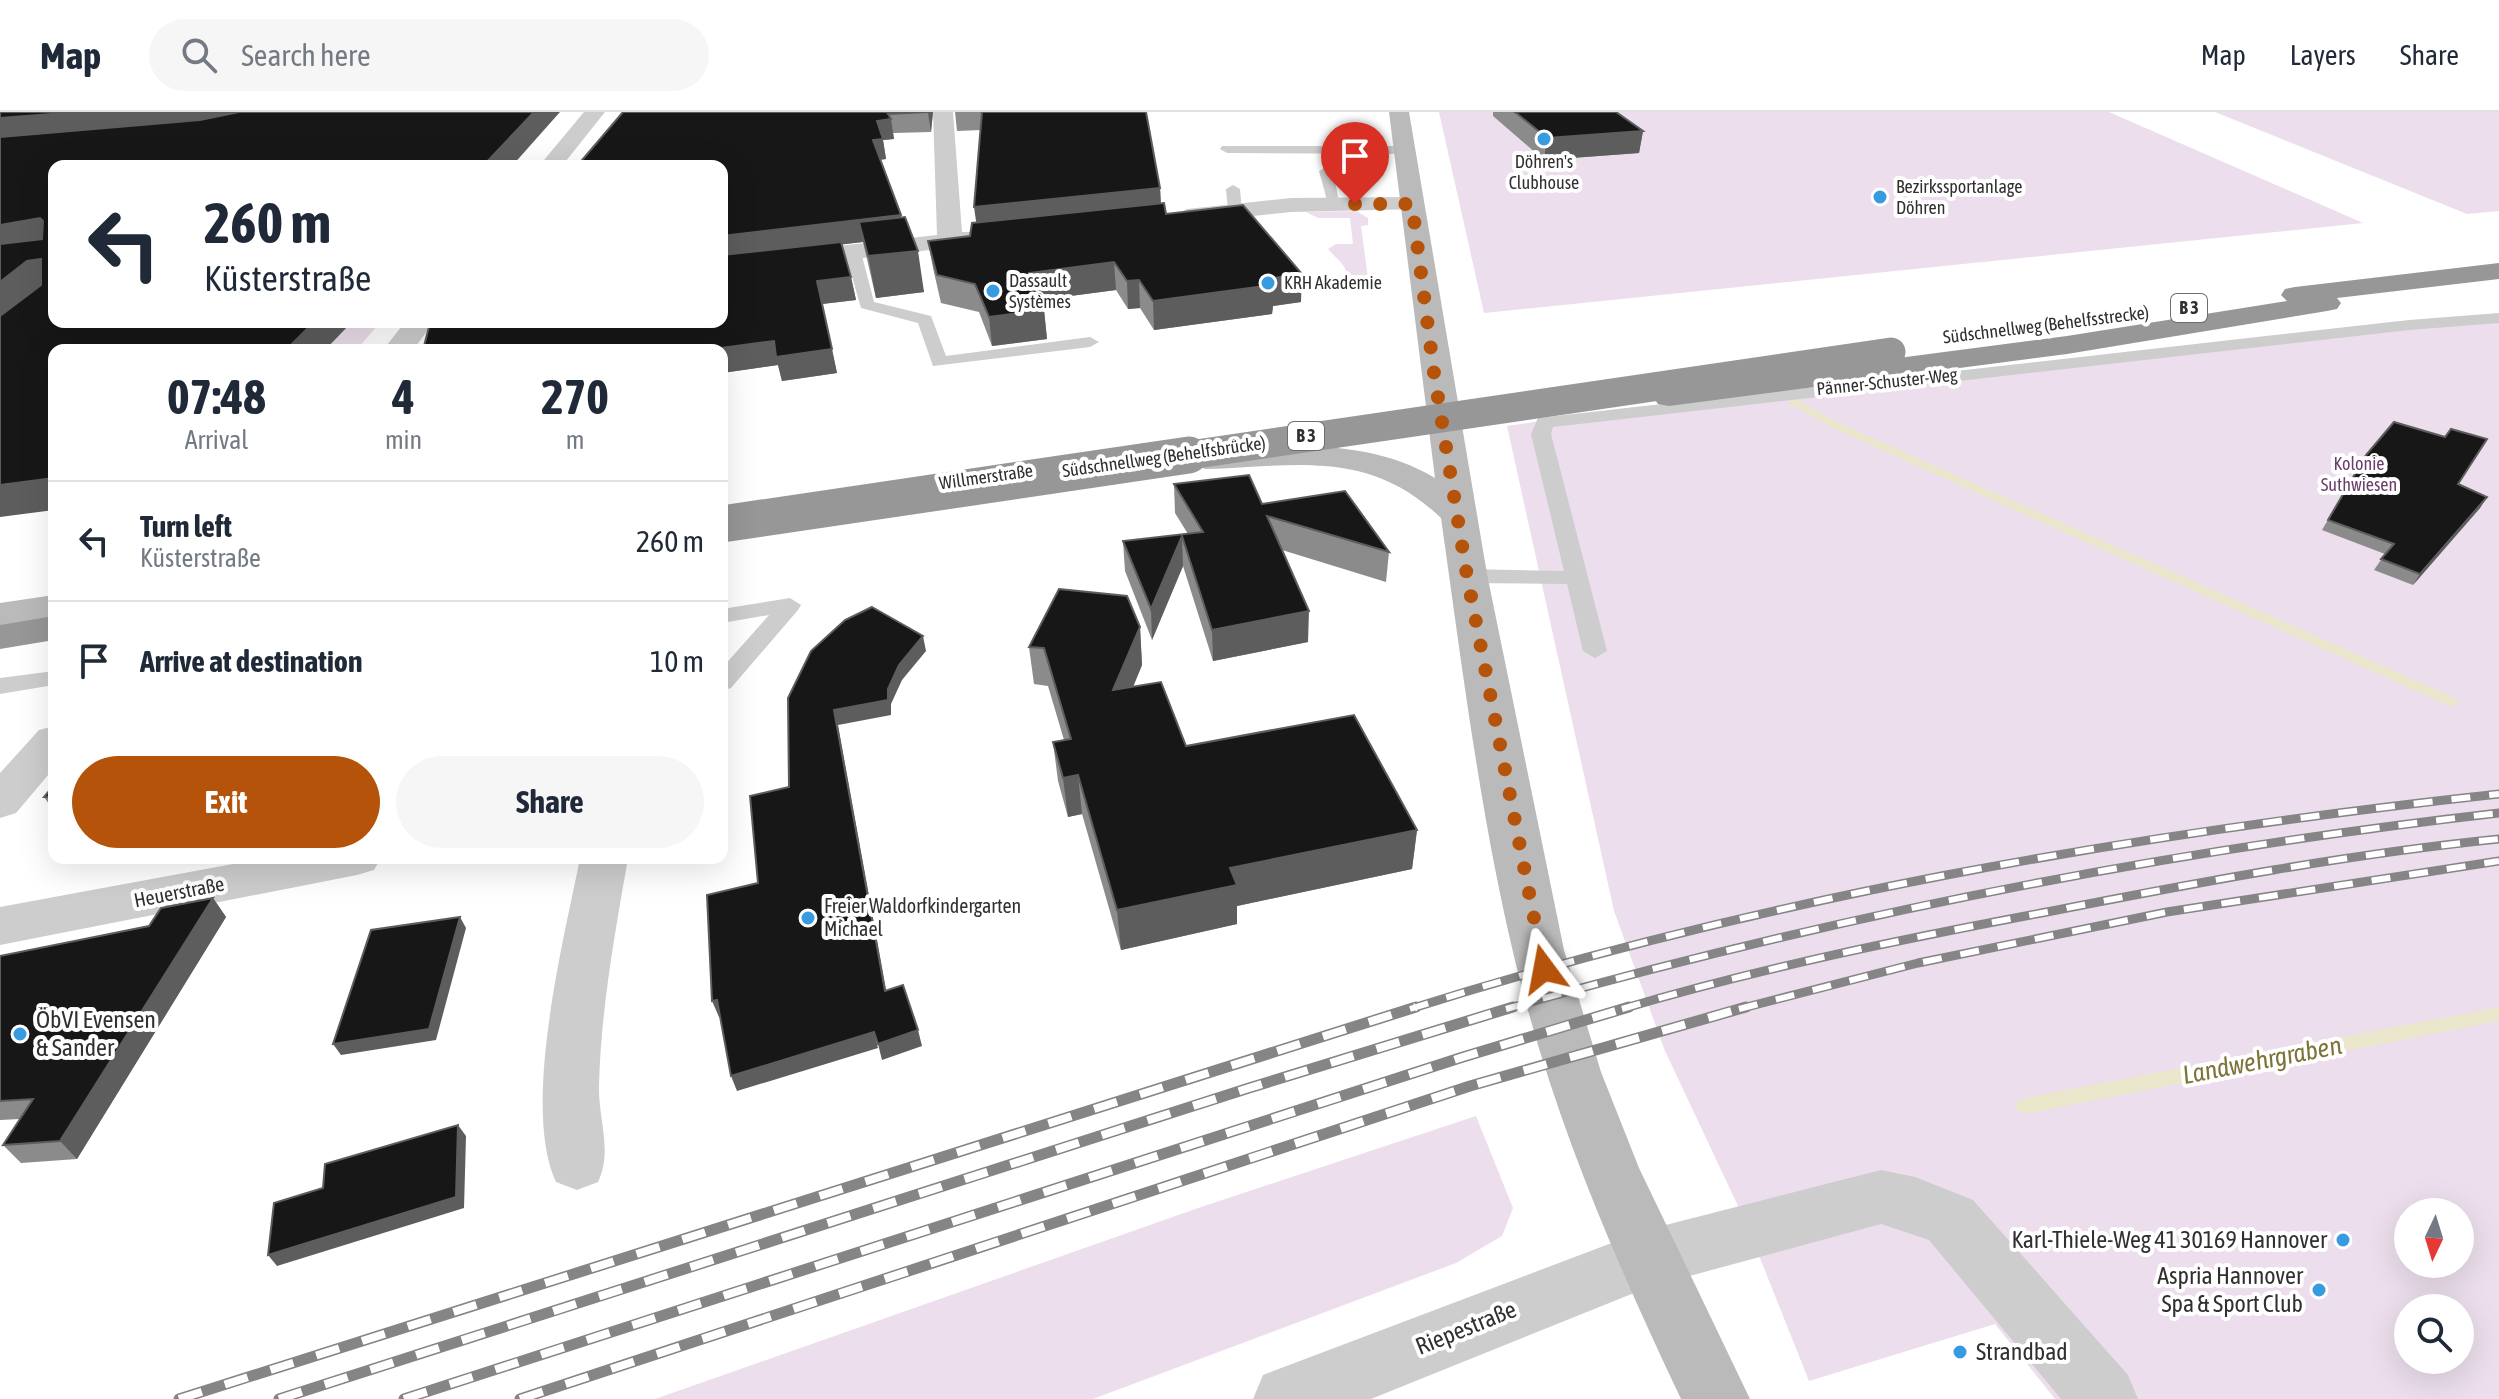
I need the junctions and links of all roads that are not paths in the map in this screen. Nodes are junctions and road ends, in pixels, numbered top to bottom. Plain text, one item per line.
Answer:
1 (595, 112) edge
2 (943, 112) edge
3 (1399, 112) edge
4 (1227, 149) dead end
5 (1405, 150) junction
6 (555, 160) edge
7 (1326, 171) dead end
8 (1335, 204) junction
9 (1412, 204) junction
10 (1160, 219) edge
11 (1011, 234) edge
12 (950, 241) junction
13 (853, 252) junction
14 (728, 266) edge
15 (2499, 271) edge
16 (2499, 283) edge
17 (2327, 303) junction
18 (2499, 318) edge
19 (415, 328) edge
20 (1090, 342) dead end
21 (403, 344) edge
22 (1886, 348) junction
23 (1441, 414) junction
24 (1104, 461) junction
25 (728, 512) edge
26 (728, 512) edge
27 (1458, 515) junction
28 (728, 523) edge
29 (1467, 576) junction
30 (1577, 578) junction
31 (48, 608) edge
32 (0, 615) edge
33 (728, 615) edge
34 (48, 617) edge
35 (0, 624) edge
36 (48, 629) edge
37 (0, 637) edge
38 (1595, 651) dead end
39 (728, 676) edge
40 (48, 679) edge
41 (0, 686) edge
42 (48, 747) edge
43 (0, 802) edge
44 (326, 864) edge
45 (603, 864) edge
46 (0, 926) edge
47 (577, 1164) dead end
48 (1646, 1259) junction
49 (1287, 1399) edge
50 (1716, 1399) edge
51 (2104, 1399) edge

1 - 6 street
2 - 12 street
3 - 5 street
4 - 5 lane
5 - 9 street
7 - 8 lane
8 - 9 street
8 - 10 street
9 - 23 street
11 - 12 street
12 - 13 street
13 - 14 street
13 - 20 lane
15 - 22 highway, Südschnellweg (Behelfsstrecke) / B 3
16 - 17 highway, Südschnellweg (Behelfsstrecke) / B 3
17 - 22 highway, Südschnellweg (Behelfsstrecke) / B 3
17 - 23 highway
18 - 30 lane, Pänner-Schuster-Weg
19 - 21 street
22 - 25 highway, Südschnellweg (Behelfsbrücke) / B 3
22 - 28 highway, Südschnellweg (Behelfsbrücke) / B 3, bridge
23 - 24 street, Willmerstraße
23 - 27 street
24 - 26 street, Willmerstraße
24 - 27 street
27 - 29 street
29 - 30 lane
29 - 48 street
30 - 38 lane
31 - 32 street
33 - 39 lane
34 - 35 highway
36 - 37 highway
40 - 41 lane
42 - 43 street
44 - 46 street, Heuerstraße
45 - 47 street
48 - 49 street, Riepestraße
48 - 50 street
48 - 51 street, Riepestraße

